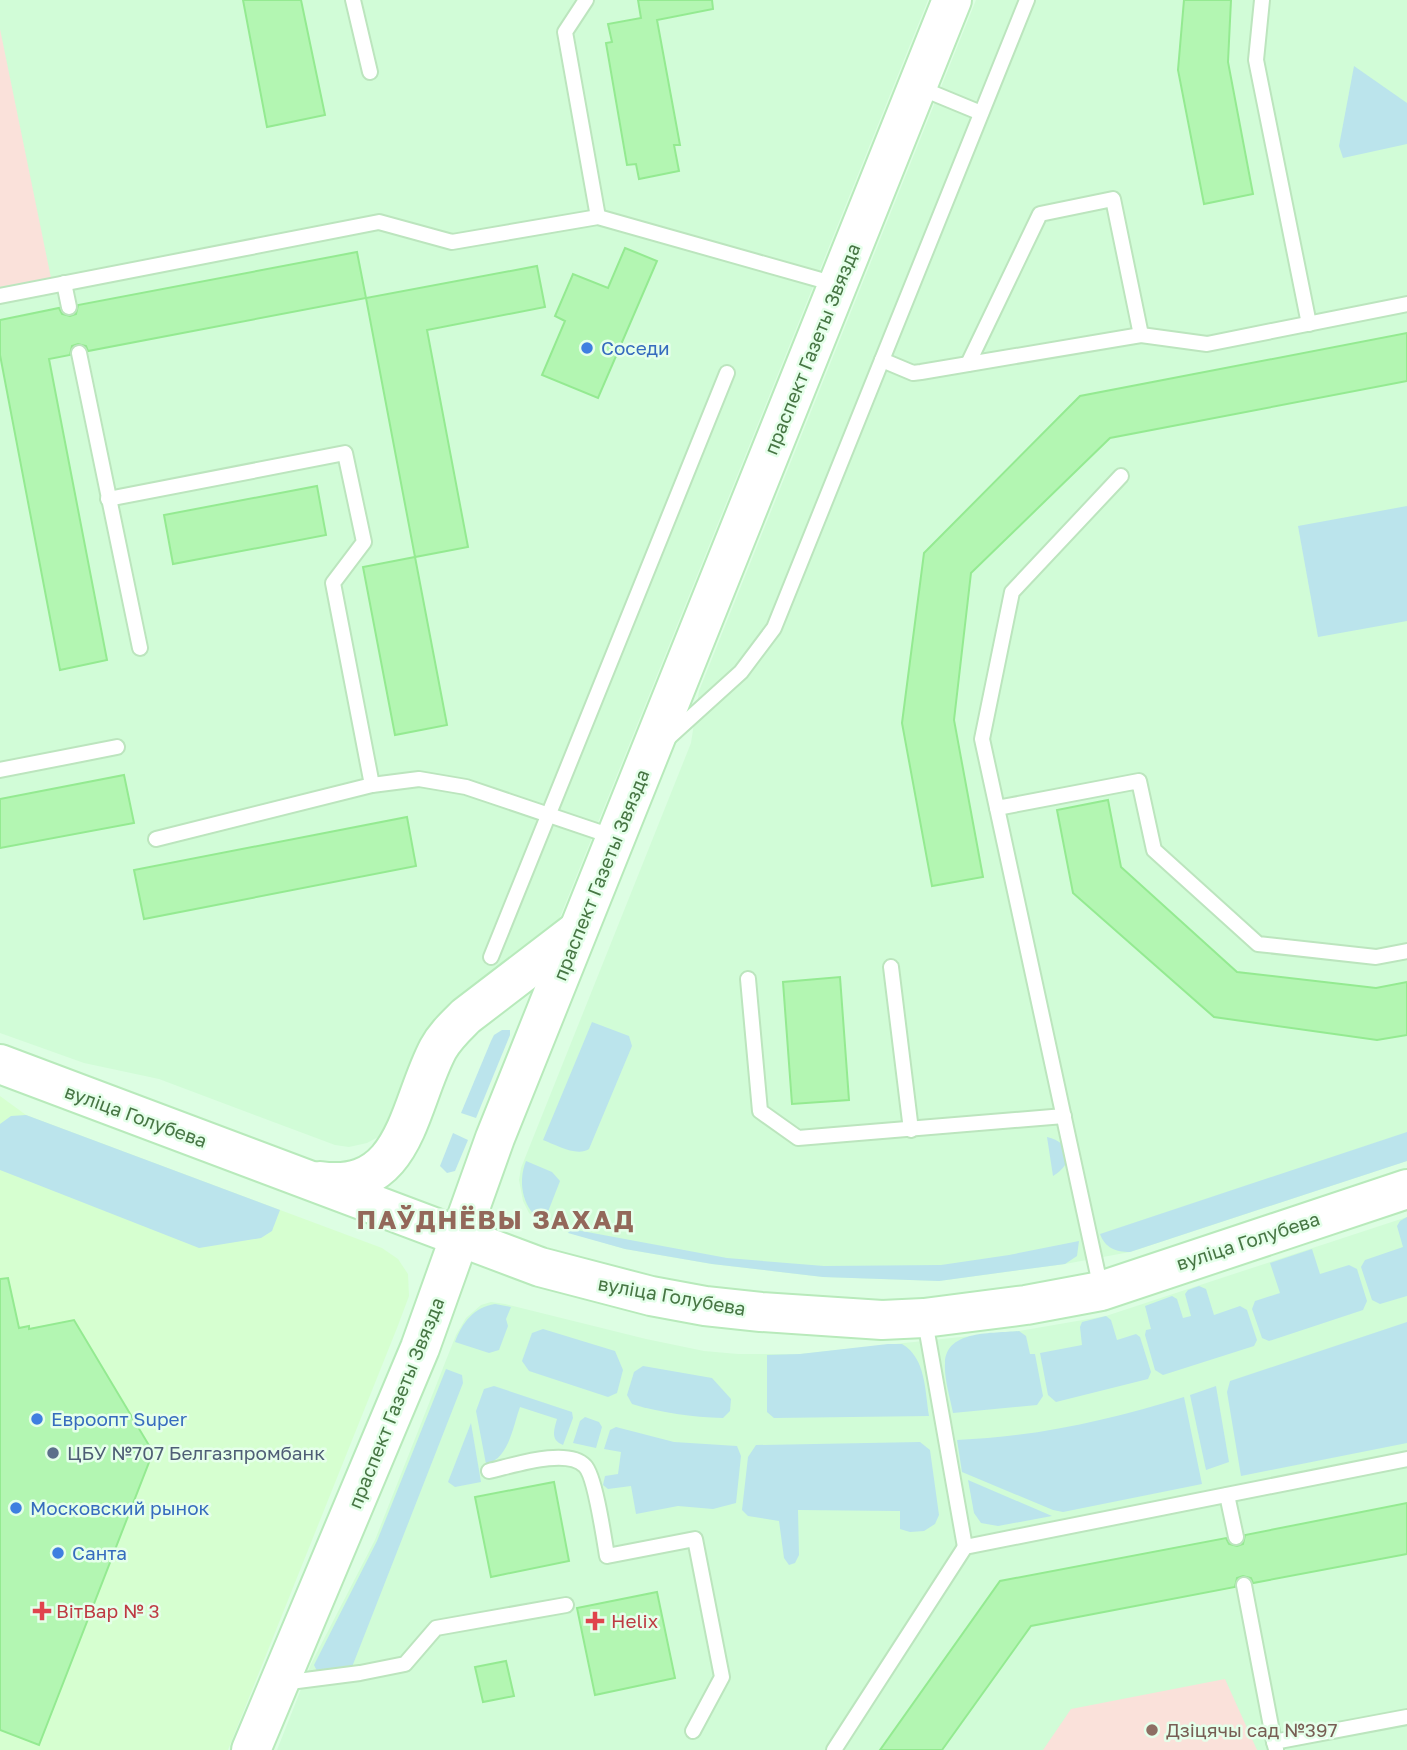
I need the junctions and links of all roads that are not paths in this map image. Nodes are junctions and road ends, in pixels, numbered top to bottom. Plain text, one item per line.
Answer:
1 (353, 0) edge
2 (586, 0) edge
3 (952, 0) edge
4 (1027, 0) edge
5 (1262, 0) edge
6 (370, 72) dead end
7 (917, 87) junction
8 (981, 114) junction
9 (598, 217) junction
10 (64, 283) junction
11 (838, 285) junction
12 (0, 296) edge
13 (1407, 304) edge
14 (69, 307) dead end
15 (1309, 324) junction
16 (1141, 335) junction
17 (79, 353) dead end
18 (882, 360) junction
19 (968, 364) junction
20 (727, 373) dead end
21 (1121, 476) dead end
22 (108, 499) junction
23 (139, 649) dead end
24 (117, 747) dead end
25 (649, 755) junction
26 (0, 769) edge
27 (372, 785) junction
28 (997, 807) junction
29 (548, 816) junction
30 (616, 838) junction
31 (156, 839) dead end
32 (579, 930) junction
33 (1407, 951) edge
34 (491, 957) dead end
35 (891, 967) dead end
36 (748, 979) dead end
37 (0, 1064) edge
38 (1064, 1116) junction
39 (911, 1130) junction
40 (309, 1179) junction
41 (1407, 1189) edge
42 (461, 1239) junction
43 (1101, 1291) junction
44 (924, 1318) junction
45 (1407, 1459) edge
46 (489, 1471) dead end
47 (1227, 1495) junction
48 (1236, 1536) dead end
49 (965, 1547) junction
50 (1244, 1585) dead end
51 (566, 1605) dead end
52 (279, 1683) junction
53 (1407, 1717) edge
54 (693, 1731) dead end
55 (1275, 1746) edge
56 (251, 1750) edge
57 (834, 1750) edge

1 - 6 lane
2 - 9 lane
3 - 7 main road, праспект Газеты Звязда
4 - 8 lane
5 - 15 lane
7 - 8 lane
7 - 11 main road, праспект Газеты Звязда
8 - 18 lane
9 - 10 lane
9 - 11 lane
10 - 12 lane
10 - 14 lane
11 - 25 main road, праспект Газеты Звязда
13 - 15 lane
15 - 16 lane
16 - 19 lane
16 - 19 lane
17 - 22 lane
18 - 19 lane
18 - 25 lane
20 - 29 lane
21 - 28 lane
22 - 23 lane
22 - 27 lane
24 - 26 lane
25 - 30 main road, праспект Газеты Звязда
27 - 29 lane
27 - 31 lane
28 - 33 lane
28 - 38 lane
29 - 30 lane
29 - 34 lane
30 - 32 main road, праспект Газеты Звязда
32 - 40 main road
32 - 42 main road, праспект Газеты Звязда
35 - 39 lane
36 - 39 lane
37 - 40 main road, вуліца Голубева
38 - 39 lane
38 - 43 lane
40 - 42 main road, вуліца Голубева
41 - 43 main road, вуліца Голубева
42 - 44 main road, вуліца Голубева
42 - 52 main road, праспект Газеты Звязда
43 - 44 main road, вуліца Голубева
44 - 49 lane
45 - 47 lane
46 - 54 lane
47 - 48 lane
47 - 49 lane
49 - 57 lane
50 - 55 lane
51 - 52 lane
52 - 56 main road, праспект Газеты Звязда
53 - 55 lane

